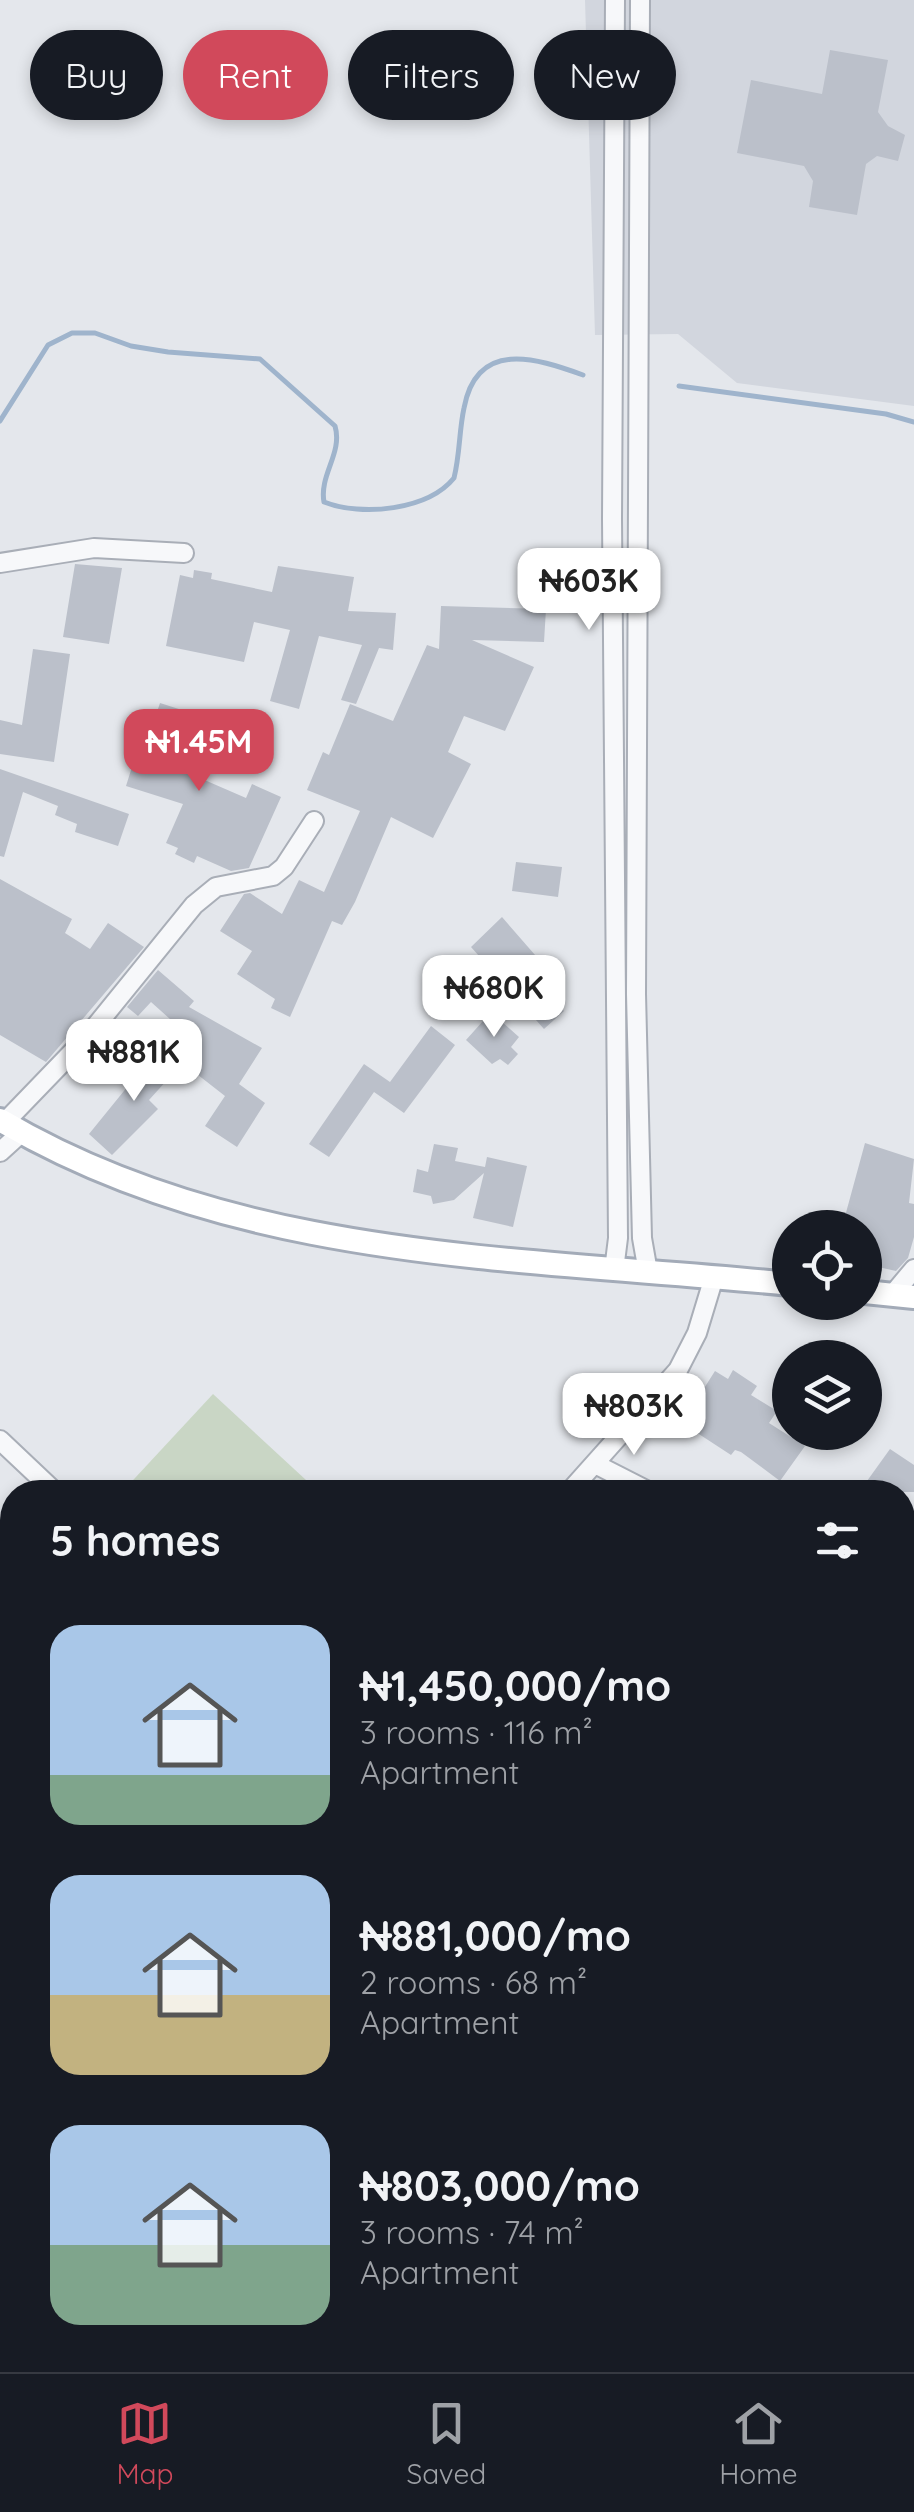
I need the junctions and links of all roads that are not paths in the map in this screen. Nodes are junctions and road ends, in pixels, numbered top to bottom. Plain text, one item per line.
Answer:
1 (615, 0) edge
2 (640, 0) edge
3 (184, 553) dead end
4 (0, 563) edge
5 (314, 820) dead end
6 (9, 1125) edge
7 (0, 1152) edge
8 (914, 1269) edge
9 (614, 1270) junction
10 (648, 1272) junction
11 (714, 1276) junction
12 (772, 1282) edge
13 (904, 1296) edge
14 (0, 1440) edge
15 (597, 1465) junction
16 (43, 1480) edge
17 (581, 1480) edge
18 (626, 1480) edge

1 - 9 street
2 - 10 street
3 - 4 street
5 - 6 street
6 - 7 street
6 - 9 main road
8 - 13 street
9 - 10 main road
10 - 11 main road
11 - 12 main road
11 - 15 street
14 - 16 street
15 - 17 street
15 - 18 street

